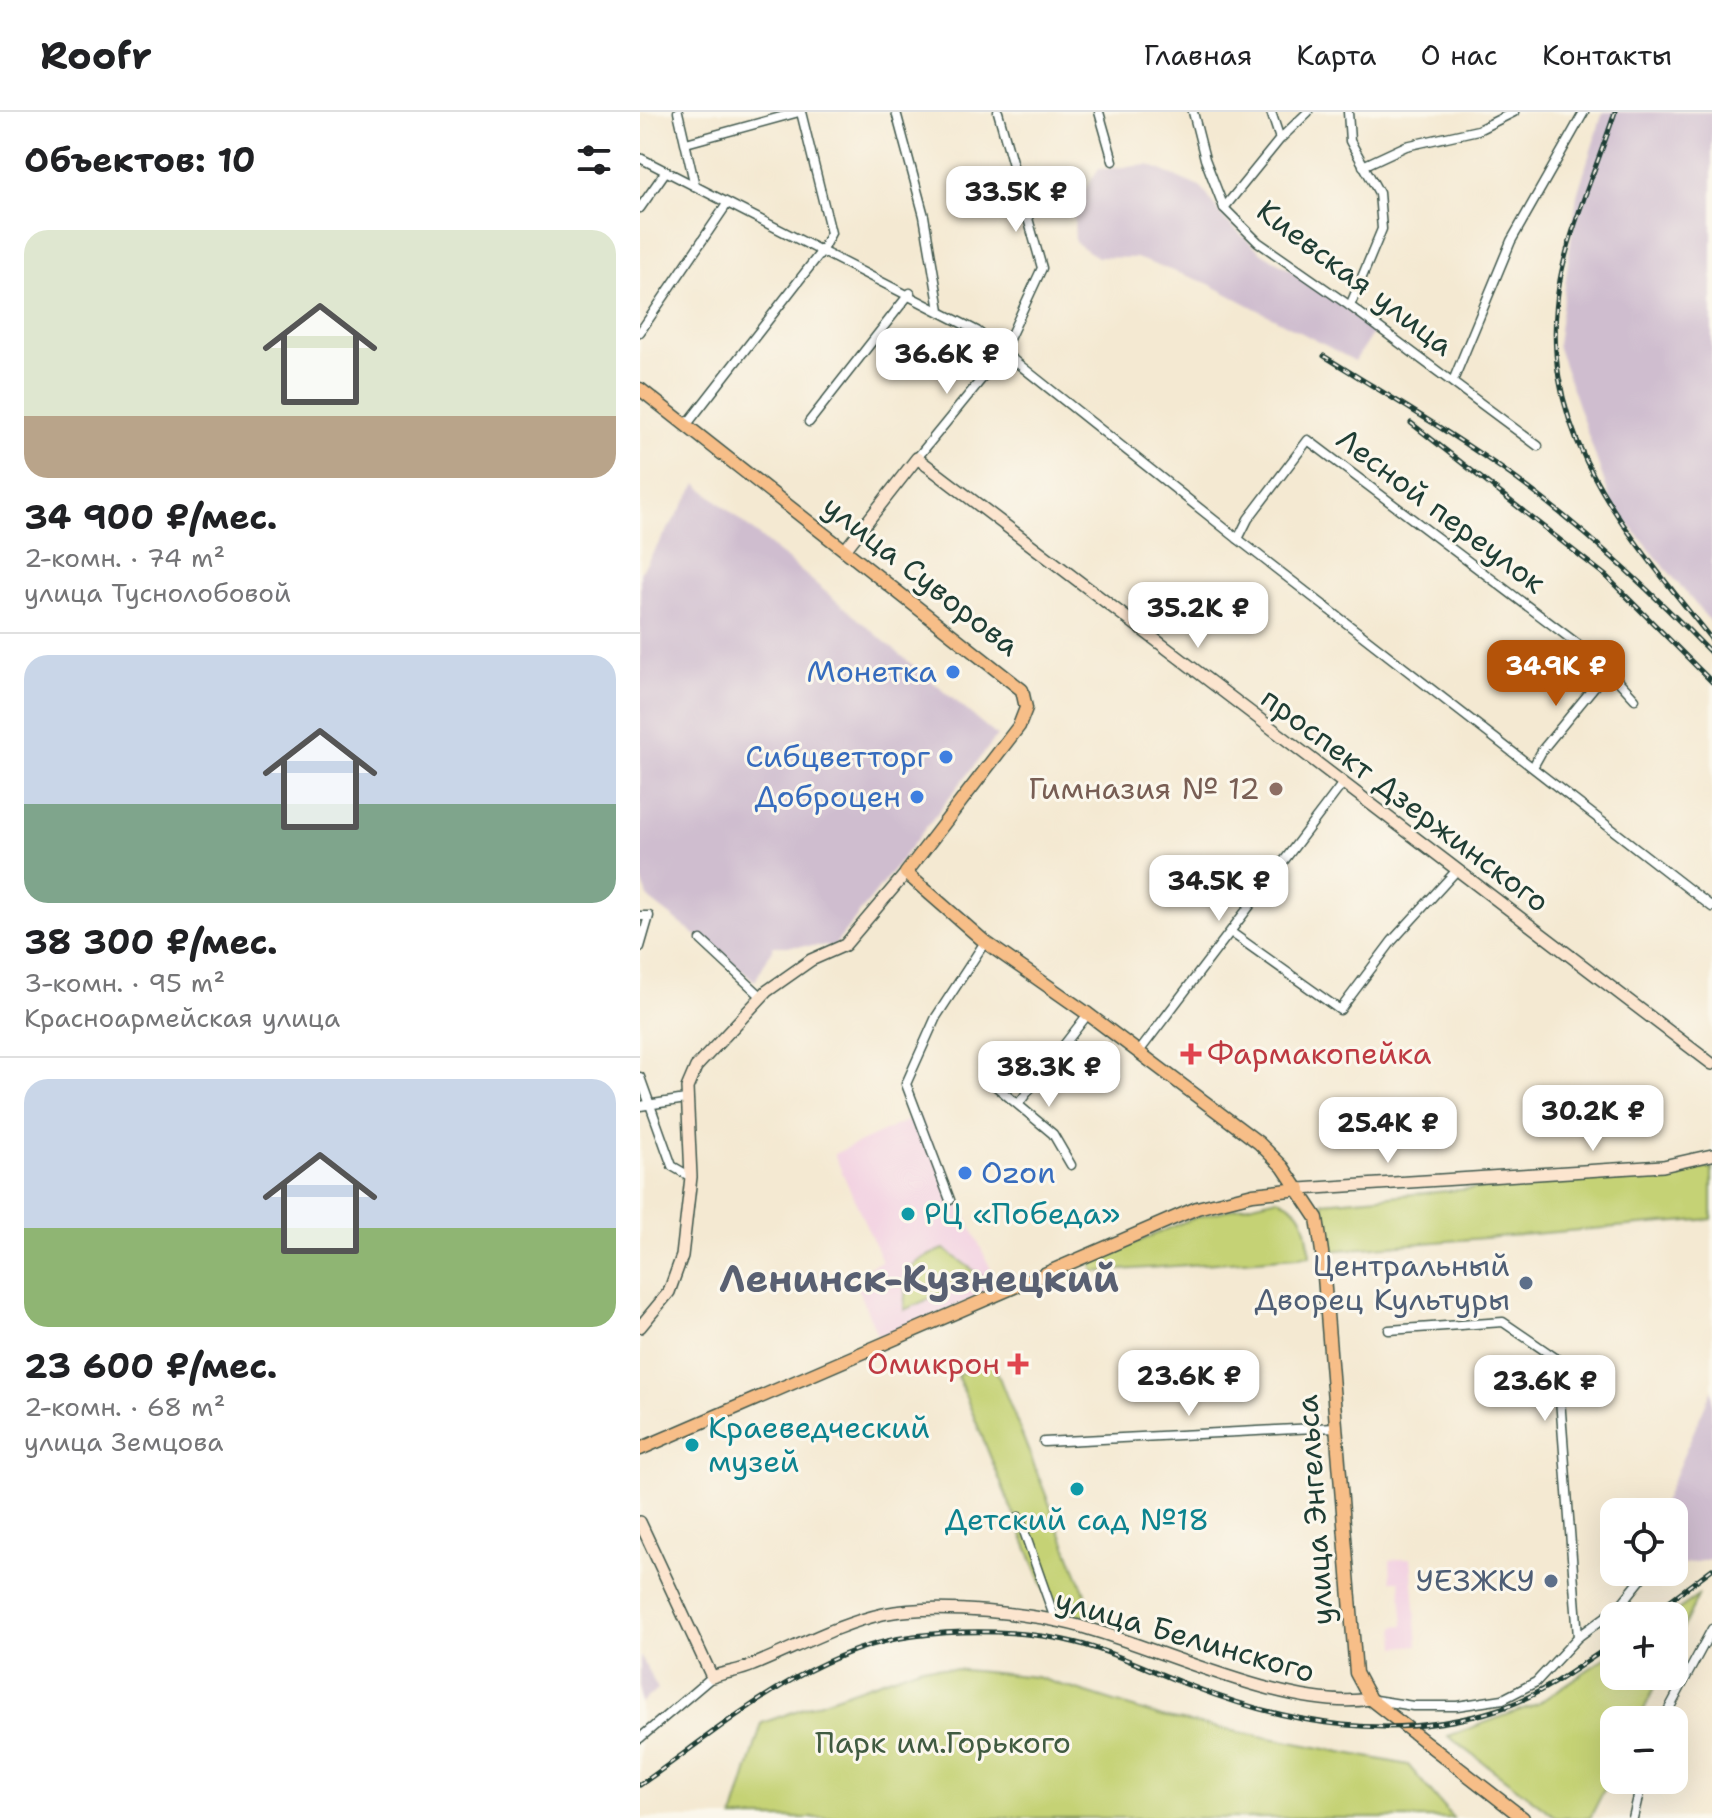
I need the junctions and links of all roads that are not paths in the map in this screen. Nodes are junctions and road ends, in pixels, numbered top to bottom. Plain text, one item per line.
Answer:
1 (678, 112) edge
2 (800, 112) edge
3 (896, 112) edge
4 (998, 112) edge
5 (1099, 112) edge
6 (1193, 112) edge
7 (1271, 112) edge
8 (1308, 112) edge
9 (1348, 112) edge
10 (1514, 112) edge
11 (1584, 112) edge
12 (1280, 139) junction
13 (686, 143) junction
14 (640, 158) edge
15 (1113, 161) dead end
16 (1363, 166) junction
17 (666, 171) junction
18 (695, 186) junction
19 (727, 204) junction
20 (640, 208) edge
21 (1224, 208) junction
22 (821, 252) junction
23 (910, 293) junction
24 (1350, 306) junction
25 (940, 310) junction
26 (640, 332) edge
27 (1002, 354) junction
28 (1453, 381) junction
29 (640, 389) edge
30 (809, 422) dead end
31 (688, 423) junction
32 (1538, 446) dead end
33 (917, 458) junction
34 (1238, 539) junction
35 (845, 550) junction
36 (1608, 670) junction
37 (1635, 699) dead end
38 (1533, 767) junction
39 (1343, 783) junction
40 (1457, 870) junction
41 (906, 873) junction
42 (1712, 907) edge
43 (644, 916) edge
44 (1232, 933) junction
45 (701, 940) dead end
46 (985, 942) junction
47 (640, 947) edge
48 (762, 997) junction
49 (1088, 1014) junction
50 (1137, 1054) junction
51 (1712, 1064) edge
52 (640, 1077) edge
53 (992, 1083) dead end
54 (686, 1099) junction
55 (1019, 1103) junction
56 (640, 1106) edge
57 (653, 1107) junction
58 (1712, 1155) edge
59 (1071, 1165) dead end
60 (691, 1177) junction
61 (1300, 1189) junction
62 (950, 1200) dead end
63 (640, 1327) edge
64 (1389, 1330) dead end
65 (1335, 1427) junction
66 (1044, 1442) dead end
67 (640, 1449) edge
68 (1019, 1517) dead end
69 (640, 1522) edge
70 (1636, 1586) edge
71 (1056, 1622) junction
72 (1712, 1629) edge
73 (1578, 1637) junction
74 (1708, 1647) edge
75 (712, 1677) junction
76 (1370, 1699) junction
77 (1672, 1706) edge
78 (640, 1738) edge
79 (1639, 1794) edge
80 (1523, 1818) edge
81 (1633, 1818) edge

1 - 13 street
2 - 13 street
2 - 22 street
3 - 25 street
4 - 27 street
5 - 15 street
6 - 21 street, Киевская улица
7 - 12 street
8 - 12 street
9 - 16 street
10 - 16 street
11 - 28 street
12 - 21 street
13 - 18 street
14 - 17 street
16 - 24 street
17 - 18 street
17 - 20 street
18 - 19 street
19 - 22 street
19 - 26 street
21 - 24 street, Киевская улица
22 - 23 street
22 - 31 street
23 - 25 street
23 - 30 street
24 - 28 street, Киевская улица
25 - 27 street
27 - 33 street
27 - 34 street
28 - 32 street, Киевская улица
29 - 31 main road, улица Суворова
31 - 35 main road, улица Суворова
33 - 35 street
33 - 39 street, проспект Дзержинского
34 - 36 street, Лесной переулок
34 - 38 street
35 - 41 main road, улица Суворова
36 - 37 street, Лесной переулок
36 - 38 street
38 - 42 street
39 - 40 street, проспект Дзержинского
39 - 44 street
40 - 44 street
40 - 51 street, проспект Дзержинского
41 - 46 main road
41 - 48 street
43 - 47 street
44 - 50 street
45 - 48 street
46 - 49 main road
46 - 62 street
48 - 54 street
49 - 50 main road
49 - 55 street
50 - 61 main road
52 - 57 street
53 - 55 street
54 - 57 street
54 - 60 street
55 - 59 street
56 - 57 street
57 - 60 street
58 - 61 street
60 - 63 street
61 - 65 main road, улица Энгельса
61 - 67 main road
64 - 73 street
65 - 66 street
65 - 76 main road, улица Энгельса
68 - 71 street
69 - 75 street
70 - 73 street
71 - 75 street, улица Белинского
71 - 76 street, улица Белинского
72 - 74 street
73 - 76 street
74 - 77 street
75 - 78 street
76 - 80 main road
79 - 81 street

